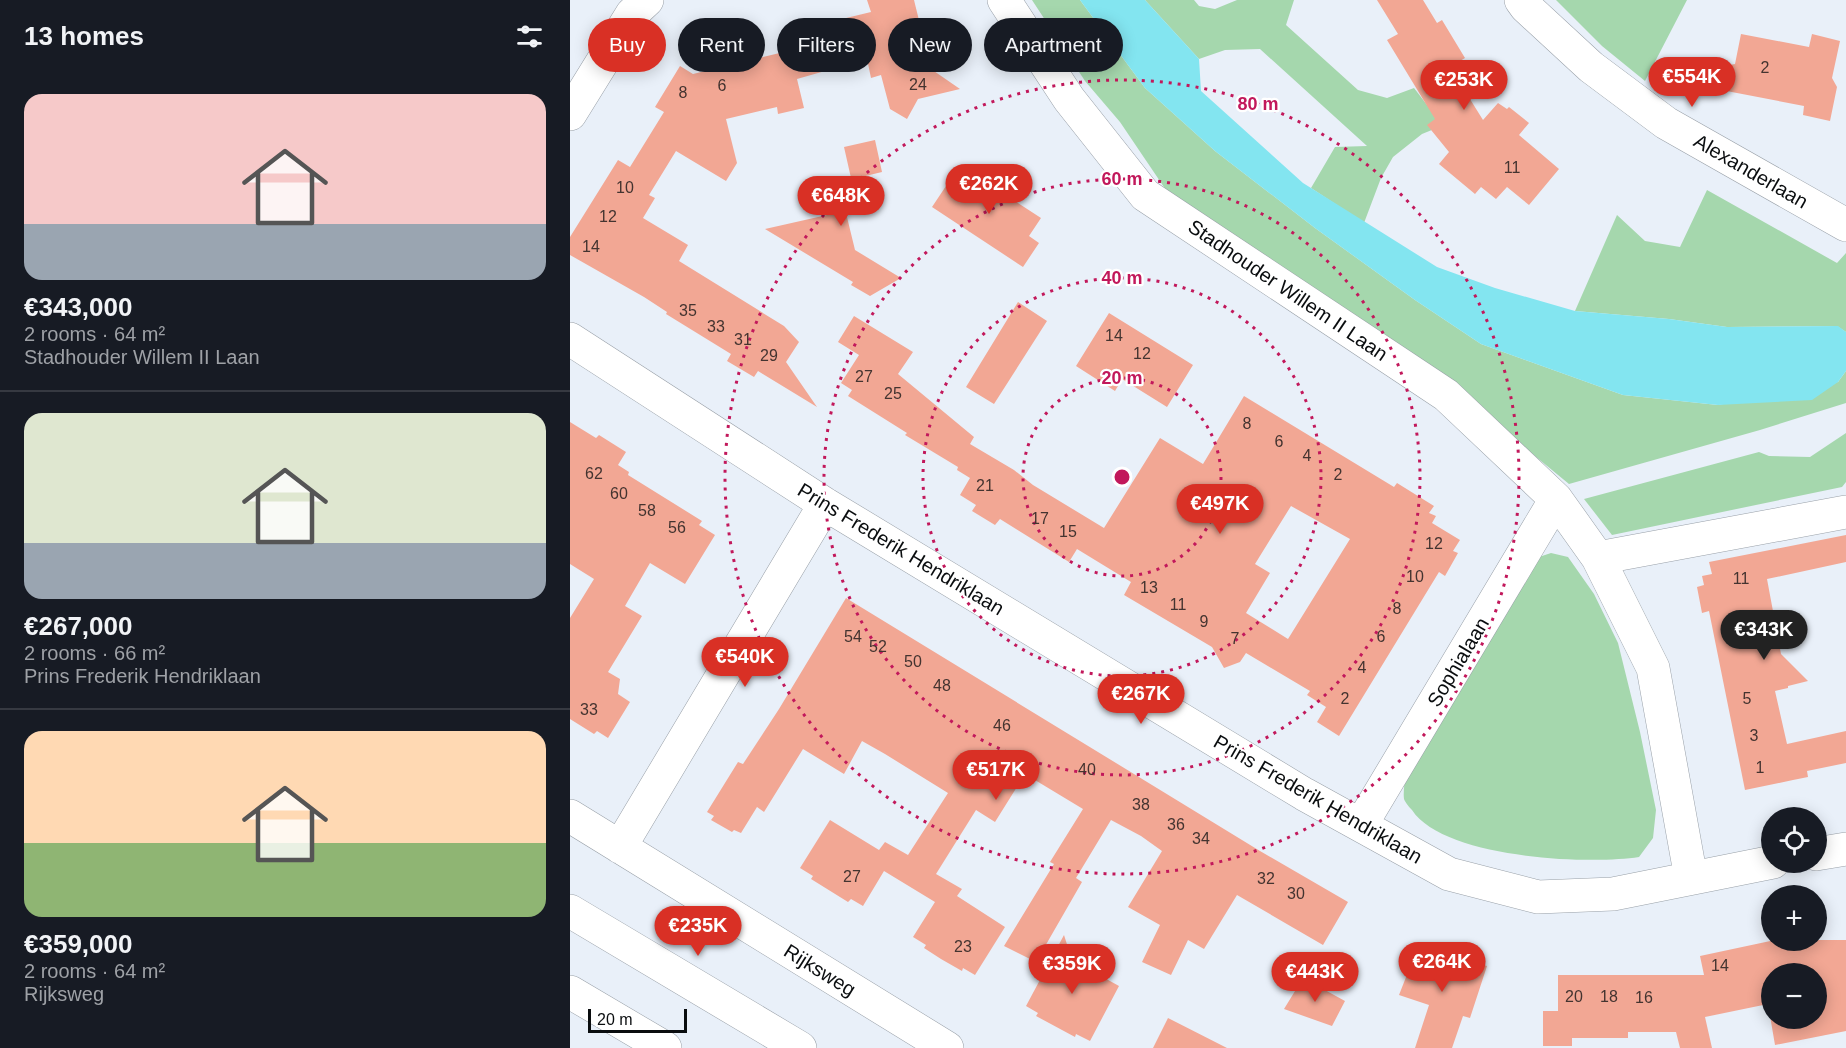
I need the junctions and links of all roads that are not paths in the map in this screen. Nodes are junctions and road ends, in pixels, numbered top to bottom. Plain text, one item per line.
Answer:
1 (647, 0) edge
2 (1004, 0) edge
3 (1521, 0) edge
4 (570, 114) edge
5 (1846, 225) edge
6 (570, 339) edge
7 (1556, 499) junction
8 (825, 504) junction
9 (1846, 512) edge
10 (1598, 558) junction
11 (570, 816) edge
12 (1361, 825) junction
13 (620, 847) junction
14 (1846, 849) edge
15 (1827, 852) edge
16 (1761, 864) edge
17 (1691, 878) junction
18 (570, 910) edge
19 (570, 992) edge
20 (665, 1048) edge
21 (800, 1048) edge
22 (947, 1048) edge

1 - 4 street
2 - 7 street, Stadhouder Willem II Laan
3 - 5 street, Alexanderlaan
6 - 8 street, Prins Frederik Hendriklaan
7 - 10 street, Stadhouder Willem II Laan
7 - 12 street, Sophialaan
8 - 12 street, Prins Frederik Hendriklaan
8 - 13 street
9 - 10 street
10 - 17 street, Stadhouder Willem II Laan
11 - 13 street, Rijksweg
12 - 17 street, Prins Frederik Hendriklaan
13 - 22 street, Rijksweg
14 - 15 street
16 - 17 street, Prins Frederik Hendriklaan
18 - 21 street
19 - 20 street

